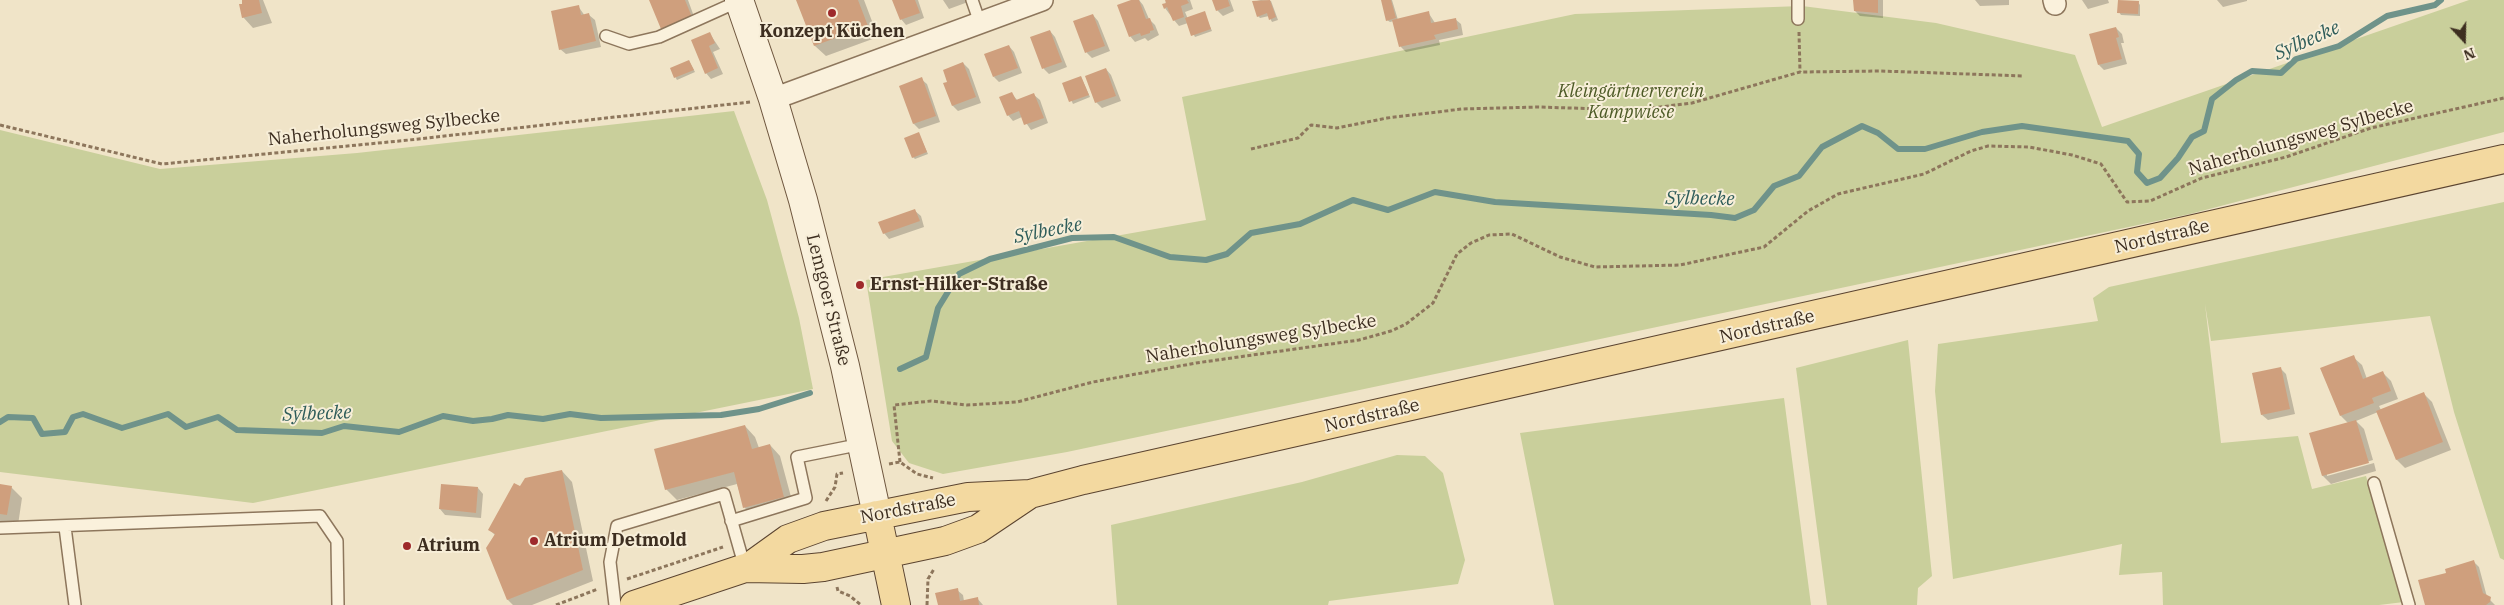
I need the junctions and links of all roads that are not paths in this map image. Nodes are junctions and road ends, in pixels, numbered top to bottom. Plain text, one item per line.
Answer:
1 (739, 0) edge
2 (972, 0) edge
3 (1042, 0) edge
4 (1798, 0) edge
5 (1798, 19) road end
6 (980, 23) junction
7 (606, 36) dead end
8 (773, 99) junction
9 (2504, 159) edge
10 (862, 444) junction
11 (2374, 483) dead end
12 (1030, 494) junction
13 (877, 515) junction
14 (731, 521) junction
15 (65, 526) junction
16 (0, 528) edge
17 (885, 554) junction
18 (744, 559) junction
19 (75, 605) edge
20 (338, 605) edge
21 (615, 605) edge
22 (634, 605) edge
23 (896, 605) edge
24 (2409, 605) edge

1 - 7 lane
1 - 8 main road, Lemgoer Straße
2 - 6 lane
3 - 6 street
4 - 5 lane
6 - 8 street
8 - 10 main road, Lemgoer Straße
9 - 12 main road, Nordstraße
10 - 13 main road, Lemgoer Straße
10 - 14 lane
11 - 24 lane
12 - 13 main road, Nordstraße
12 - 17 main road, Nordstraße
13 - 17 main road, Lemgoer Straße
13 - 18 main road, Nordstraße
14 - 18 lane
14 - 21 lane
15 - 16 lane
15 - 19 lane
15 - 20 lane
17 - 18 main road
17 - 23 main road, Lemgoer Straße
18 - 22 main road

